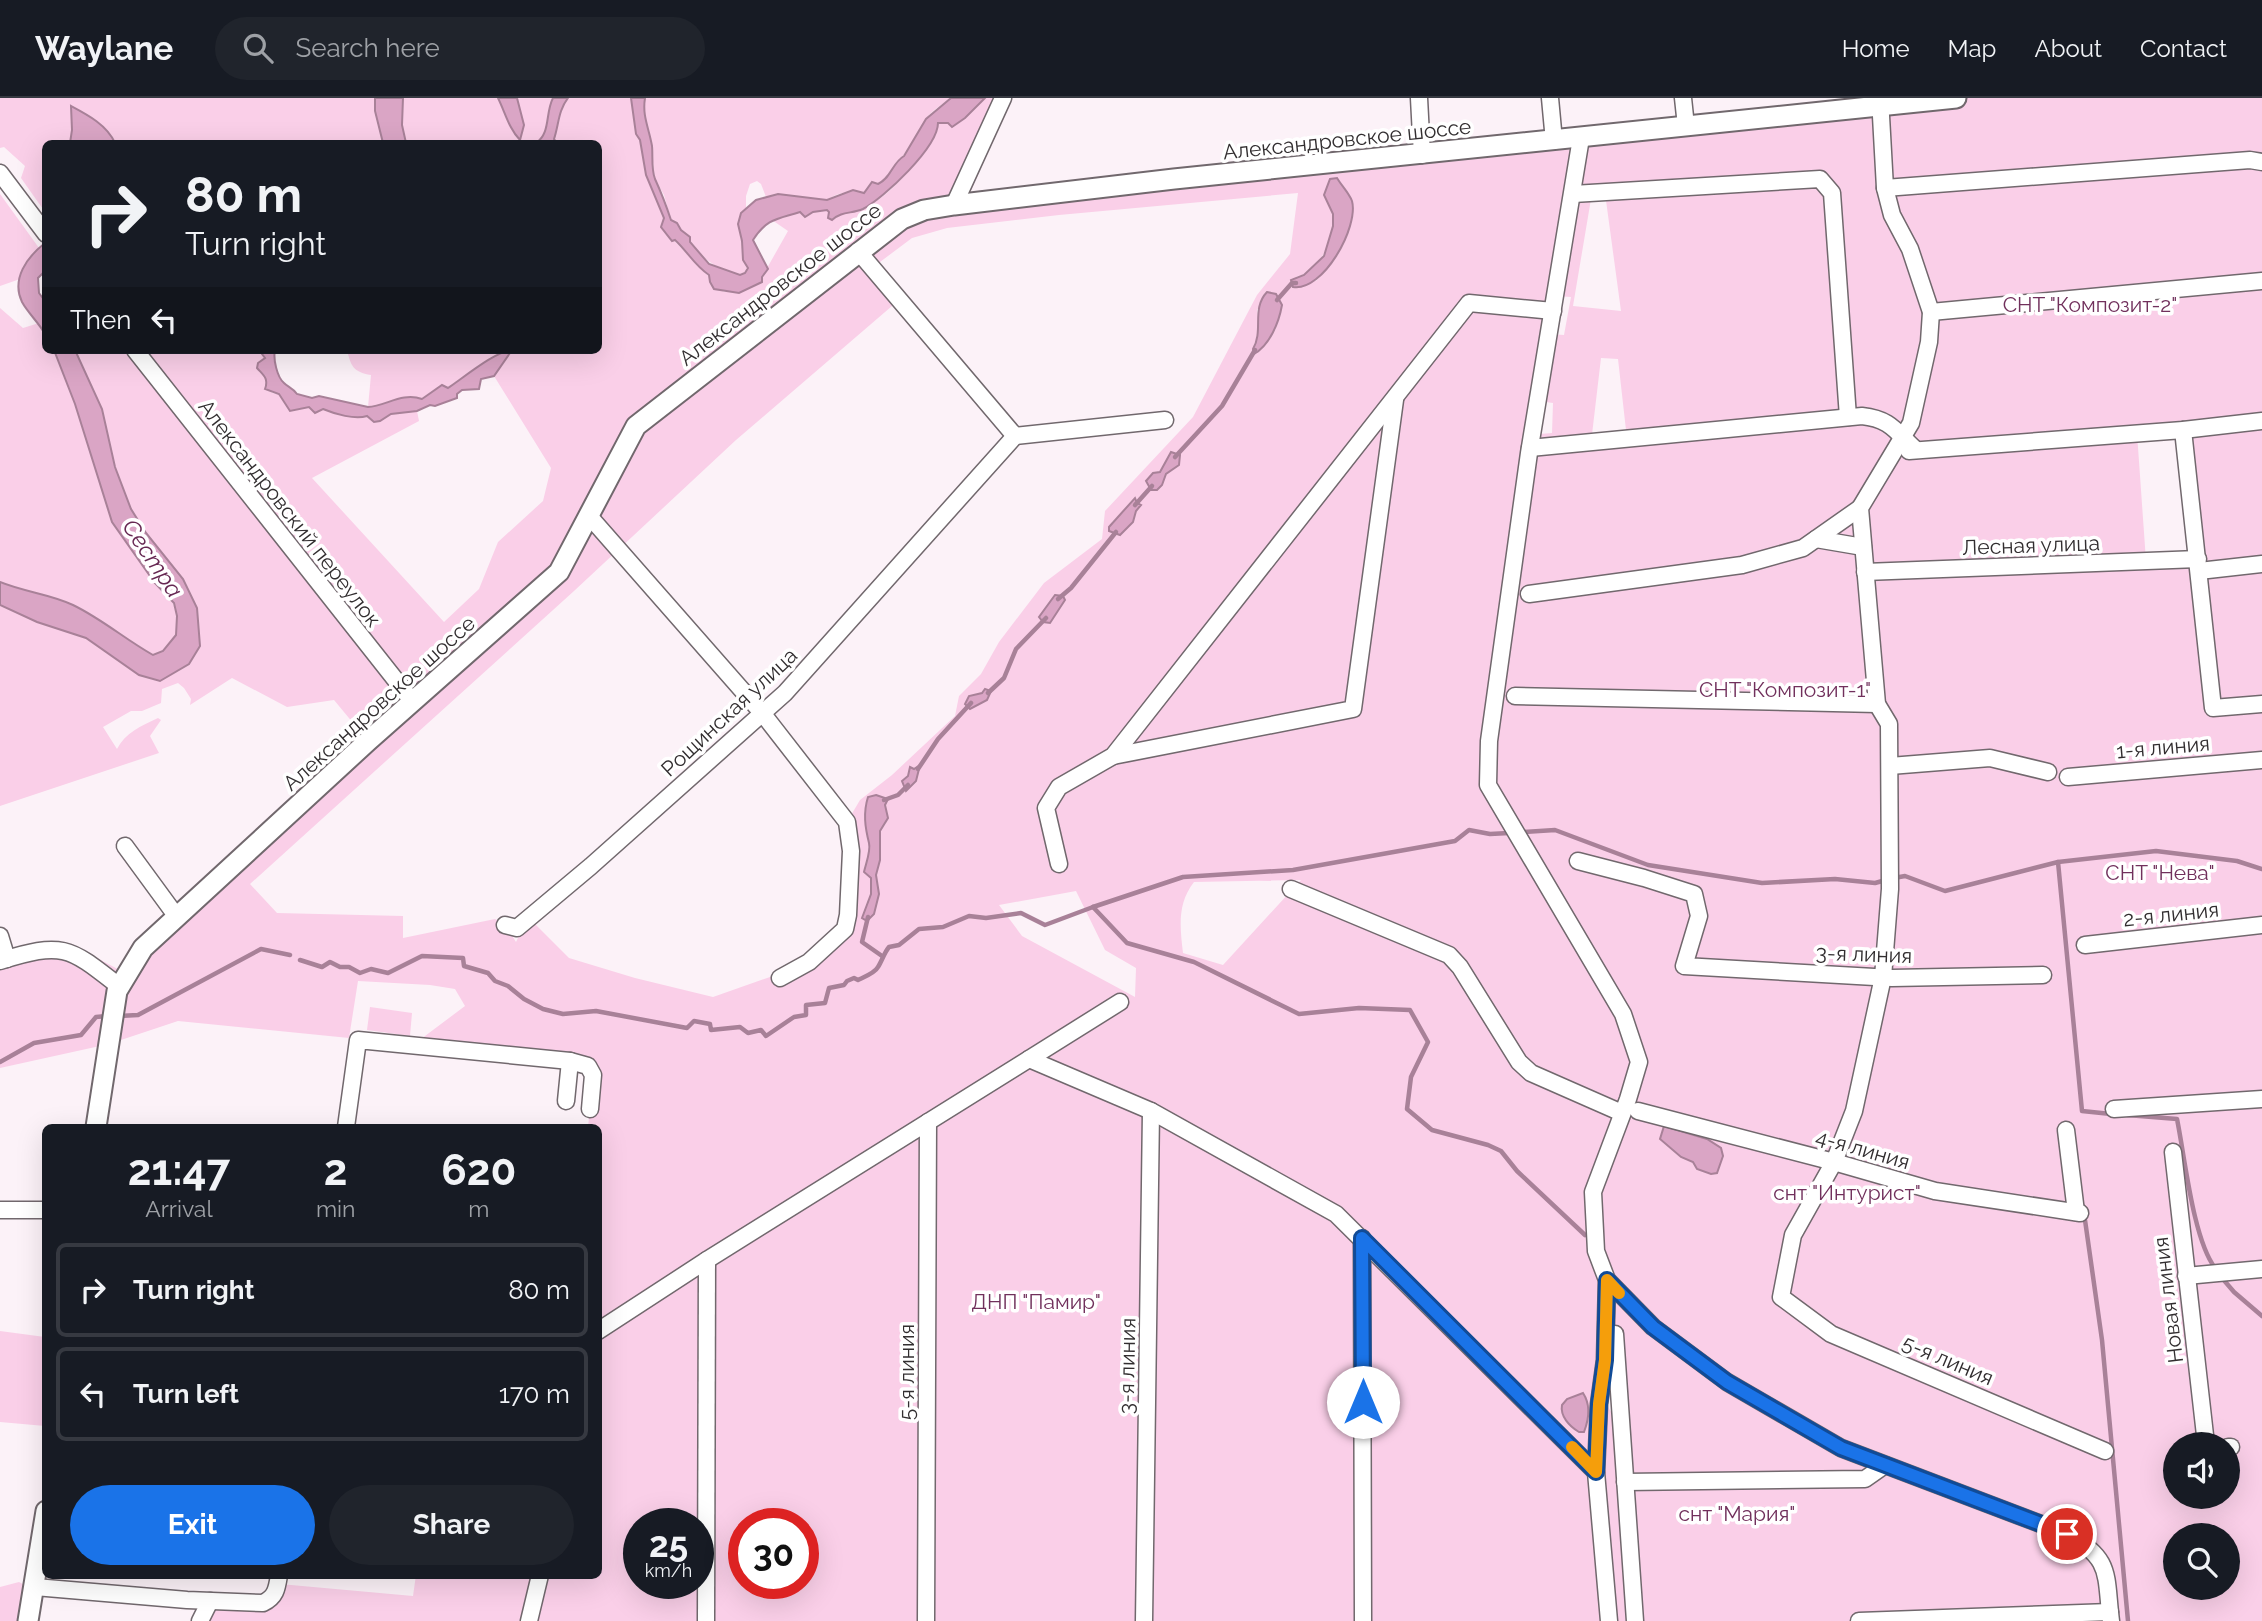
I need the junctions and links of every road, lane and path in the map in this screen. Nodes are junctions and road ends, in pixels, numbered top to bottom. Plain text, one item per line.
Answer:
1 (1003, 98) edge
2 (1419, 98) edge
3 (1550, 98) edge
4 (1682, 98) edge
5 (1956, 98) edge
6 (1879, 102) edge
7 (1686, 126) junction
8 (1581, 138) junction
9 (1554, 141) junction
10 (1422, 155) junction
11 (2262, 162) edge
12 (0, 173) edge
13 (1885, 188) junction
14 (1573, 194) junction
15 (954, 205) junction
16 (42, 229) edge
17 (858, 251) junction
18 (2262, 281) edge
19 (1553, 311) junction
20 (1931, 313) junction
21 (138, 354) edge
22 (1395, 397) junction
23 (1849, 416) junction
24 (1165, 420) dead end
25 (2262, 421) edge
26 (2183, 429) junction
27 (1015, 436) junction
28 (1898, 445) junction
29 (1530, 448) junction
30 (1860, 508) junction
31 (590, 517) junction
32 (1815, 539) junction
33 (1863, 547) junction
34 (2262, 564) edge
35 (2198, 565) junction
36 (1866, 572) junction
37 (1529, 594) dead end
38 (1515, 696) dead end
39 (413, 702) junction
40 (1877, 704) junction
41 (2262, 704) edge
42 (763, 714) junction
43 (1113, 756) junction
44 (2262, 760) edge
45 (1890, 766) junction
46 (2048, 772) dead end
47 (2068, 777) dead end
48 (125, 846) dead end
49 (1578, 861) dead end
50 (1059, 864) dead end
51 (1292, 889) dead end
52 (177, 917) junction
53 (505, 925) dead end
54 (2262, 925) edge
55 (0, 936) edge
56 (2085, 945) dead end
57 (3, 960) edge
58 (2043, 975) dead end
59 (1883, 977) junction
60 (780, 978) dead end
61 (118, 994) junction
62 (1120, 1002) dead end
63 (1029, 1059) junction
64 (570, 1061) junction
65 (2262, 1099) edge
66 (566, 1101) dead end
67 (590, 1109) dead end
68 (2114, 1109) dead end
69 (1151, 1111) junction
70 (1630, 1112) junction
71 (928, 1122) junction
72 (96, 1124) edge
73 (346, 1124) edge
74 (2066, 1130) dead end
75 (2173, 1152) dead end
76 (1834, 1162) junction
77 (0, 1210) edge
78 (42, 1210) edge
79 (1362, 1238) junction
80 (707, 1260) junction
81 (2262, 1269) edge
82 (2186, 1276) junction
83 (1610, 1283) junction
84 (602, 1328) edge
85 (2205, 1432) edge
86 (2105, 1451) dead end
87 (1885, 1465) junction
88 (1596, 1472) junction
89 (1625, 1482) junction
90 (42, 1536) edge
91 (278, 1579) edge
92 (539, 1579) edge
93 (34, 1587) junction
94 (210, 1601) junction
95 (2110, 1617) edge
96 (28, 1621) edge
97 (200, 1621) edge
98 (529, 1621) edge
99 (706, 1621) edge
100 (926, 1621) edge
101 (1144, 1621) edge
102 (1363, 1621) edge
103 (1609, 1621) edge
104 (1635, 1621) edge
105 (1859, 1621) edge

1 - 15 street
2 - 10 street
3 - 9 street
4 - 7 street
5 - 6 street, Александровское шоссе
6 - 7 street, Александровское шоссе
6 - 13 street
7 - 8 street, Александровское шоссе
8 - 9 street, Александровское шоссе
8 - 14 street
9 - 10 street, Александровское шоссе
10 - 15 street, Александровское шоссе
11 - 13 street
12 - 16 street
13 - 20 street
14 - 19 street
14 - 23 street
15 - 17 street, Александровское шоссе
17 - 27 street
17 - 31 street, Александровское шоссе
18 - 20 street
19 - 22 street
19 - 29 street
20 - 28 street
21 - 39 street, Александровский переулок
22 - 43 street
22 - 43 street
23 - 28 street
23 - 29 street
24 - 27 street
25 - 26 street
26 - 28 street
26 - 35 street
27 - 42 street, Рощинская улица
28 - 30 street
29 - 70 street
30 - 32 street
30 - 33 street
31 - 39 street, Александровское шоссе
31 - 42 street
32 - 33 street
32 - 37 street
33 - 36 street
34 - 35 street, Лесная улица
35 - 36 street, Лесная улица
35 - 41 street
36 - 40 street
38 - 40 street
39 - 52 street, Александровское шоссе
40 - 45 street
42 - 53 street, Рощинская улица
42 - 60 street
43 - 50 street
44 - 47 street, 1-я линия
45 - 46 street
45 - 59 street
48 - 52 street
49 - 59 street, 3-я линия
51 - 70 street, 4-я линия
52 - 61 street, Александровское шоссе
54 - 56 street, 2-я линия
55 - 57 street
57 - 61 street
58 - 59 street, 3-я линия
59 - 76 street
61 - 72 street, Александровское шоссе
62 - 63 street
63 - 69 street
63 - 71 street
64 - 66 street
64 - 67 street
64 - 73 street
65 - 68 street
69 - 79 street
69 - 101 street, 3-я линия
70 - 76 street, 4-я линия
70 - 83 street
71 - 80 street
71 - 100 street, 5-я линия
74 - 76 street, 4-я линия
75 - 82 street, Новая линия
76 - 86 street, 5-я линия
77 - 78 street
79 - 88 street
79 - 102 street
80 - 84 street
80 - 99 street
81 - 82 street
82 - 85 street, Новая линия
83 - 87 street
83 - 88 street
83 - 89 street
87 - 89 street
87 - 95 street
88 - 103 street
89 - 104 street
90 - 93 street
91 - 94 street
92 - 98 street
93 - 94 street
93 - 96 street
94 - 97 street
95 - 105 street

